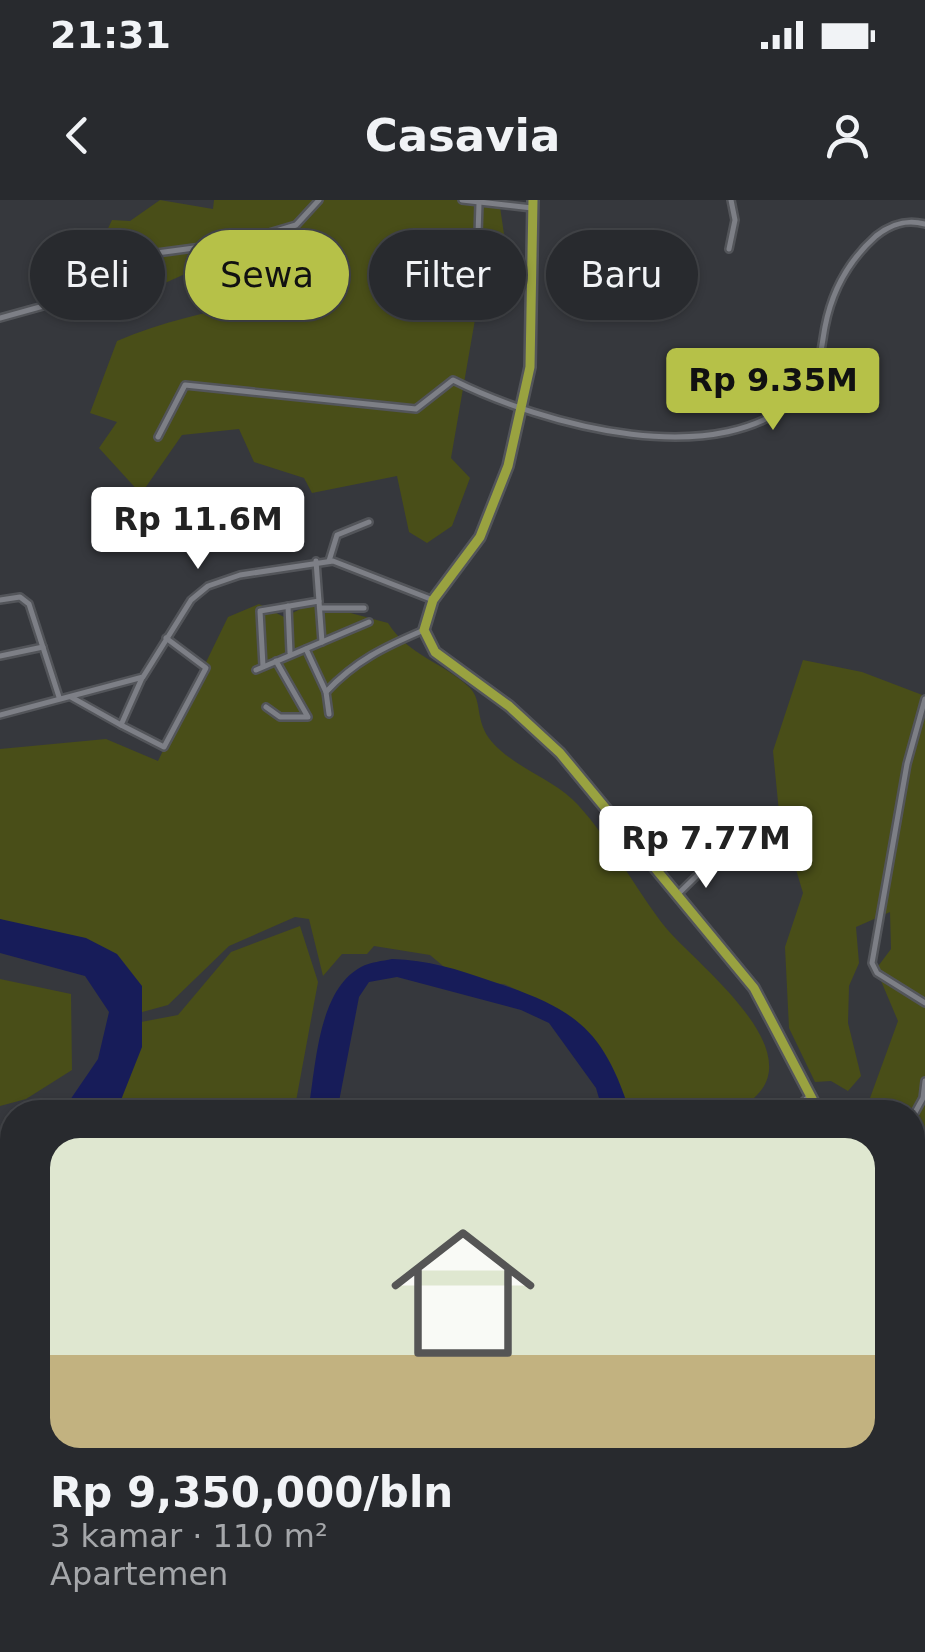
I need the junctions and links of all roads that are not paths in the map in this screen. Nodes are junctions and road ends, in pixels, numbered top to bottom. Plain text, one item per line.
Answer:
1 (319, 200) edge
2 (462, 200) edge
3 (731, 200) edge
4 (479, 201) edge
5 (533, 204) edge
6 (925, 224) edge
7 (478, 230) edge
8 (729, 249) dead end
9 (0, 318) edge
10 (521, 409) junction
11 (158, 436) dead end
12 (370, 522) dead end
13 (316, 561) junction
14 (329, 561) junction
15 (0, 600) edge
16 (433, 600) junction
17 (320, 605) junction
18 (288, 606) junction
19 (364, 608) dead end
20 (369, 622) dead end
21 (424, 630) junction
22 (166, 638) junction
23 (322, 643) junction
24 (43, 647) junction
25 (306, 648) junction
26 (290, 654) junction
27 (0, 656) edge
28 (276, 661) junction
29 (142, 677) junction
30 (326, 692) junction
31 (68, 696) junction
32 (59, 697) junction
33 (925, 699) edge
34 (266, 706) dead end
35 (329, 714) dead end
36 (0, 716) edge
37 (121, 725) junction
38 (713, 860) dead end
39 (675, 897) junction
40 (925, 1002) edge
41 (811, 1096) junction
42 (806, 1100) edge
43 (813, 1100) edge
44 (603, 1652) edge
45 (618, 1652) edge

1 - 9 street
2 - 4 street
3 - 8 street
4 - 5 street
4 - 7 street
5 - 10 highway
6 - 10 street
10 - 11 street
10 - 16 highway
12 - 14 street
13 - 14 street
13 - 17 street
13 - 22 street
14 - 16 street
15 - 24 street
16 - 21 highway
17 - 18 street
17 - 19 street
17 - 23 street
18 - 26 street
18 - 28 street
20 - 23 street
21 - 30 street
21 - 39 highway
22 - 29 street
22 - 37 street
23 - 25 street
24 - 27 street
24 - 32 street
25 - 26 street
25 - 30 street
26 - 28 street
28 - 34 street
29 - 31 street
29 - 37 street
30 - 35 street
31 - 32 street
31 - 37 street
32 - 36 street
33 - 40 street
38 - 39 street
39 - 41 highway
41 - 42 street
41 - 43 highway
44 - 45 street

